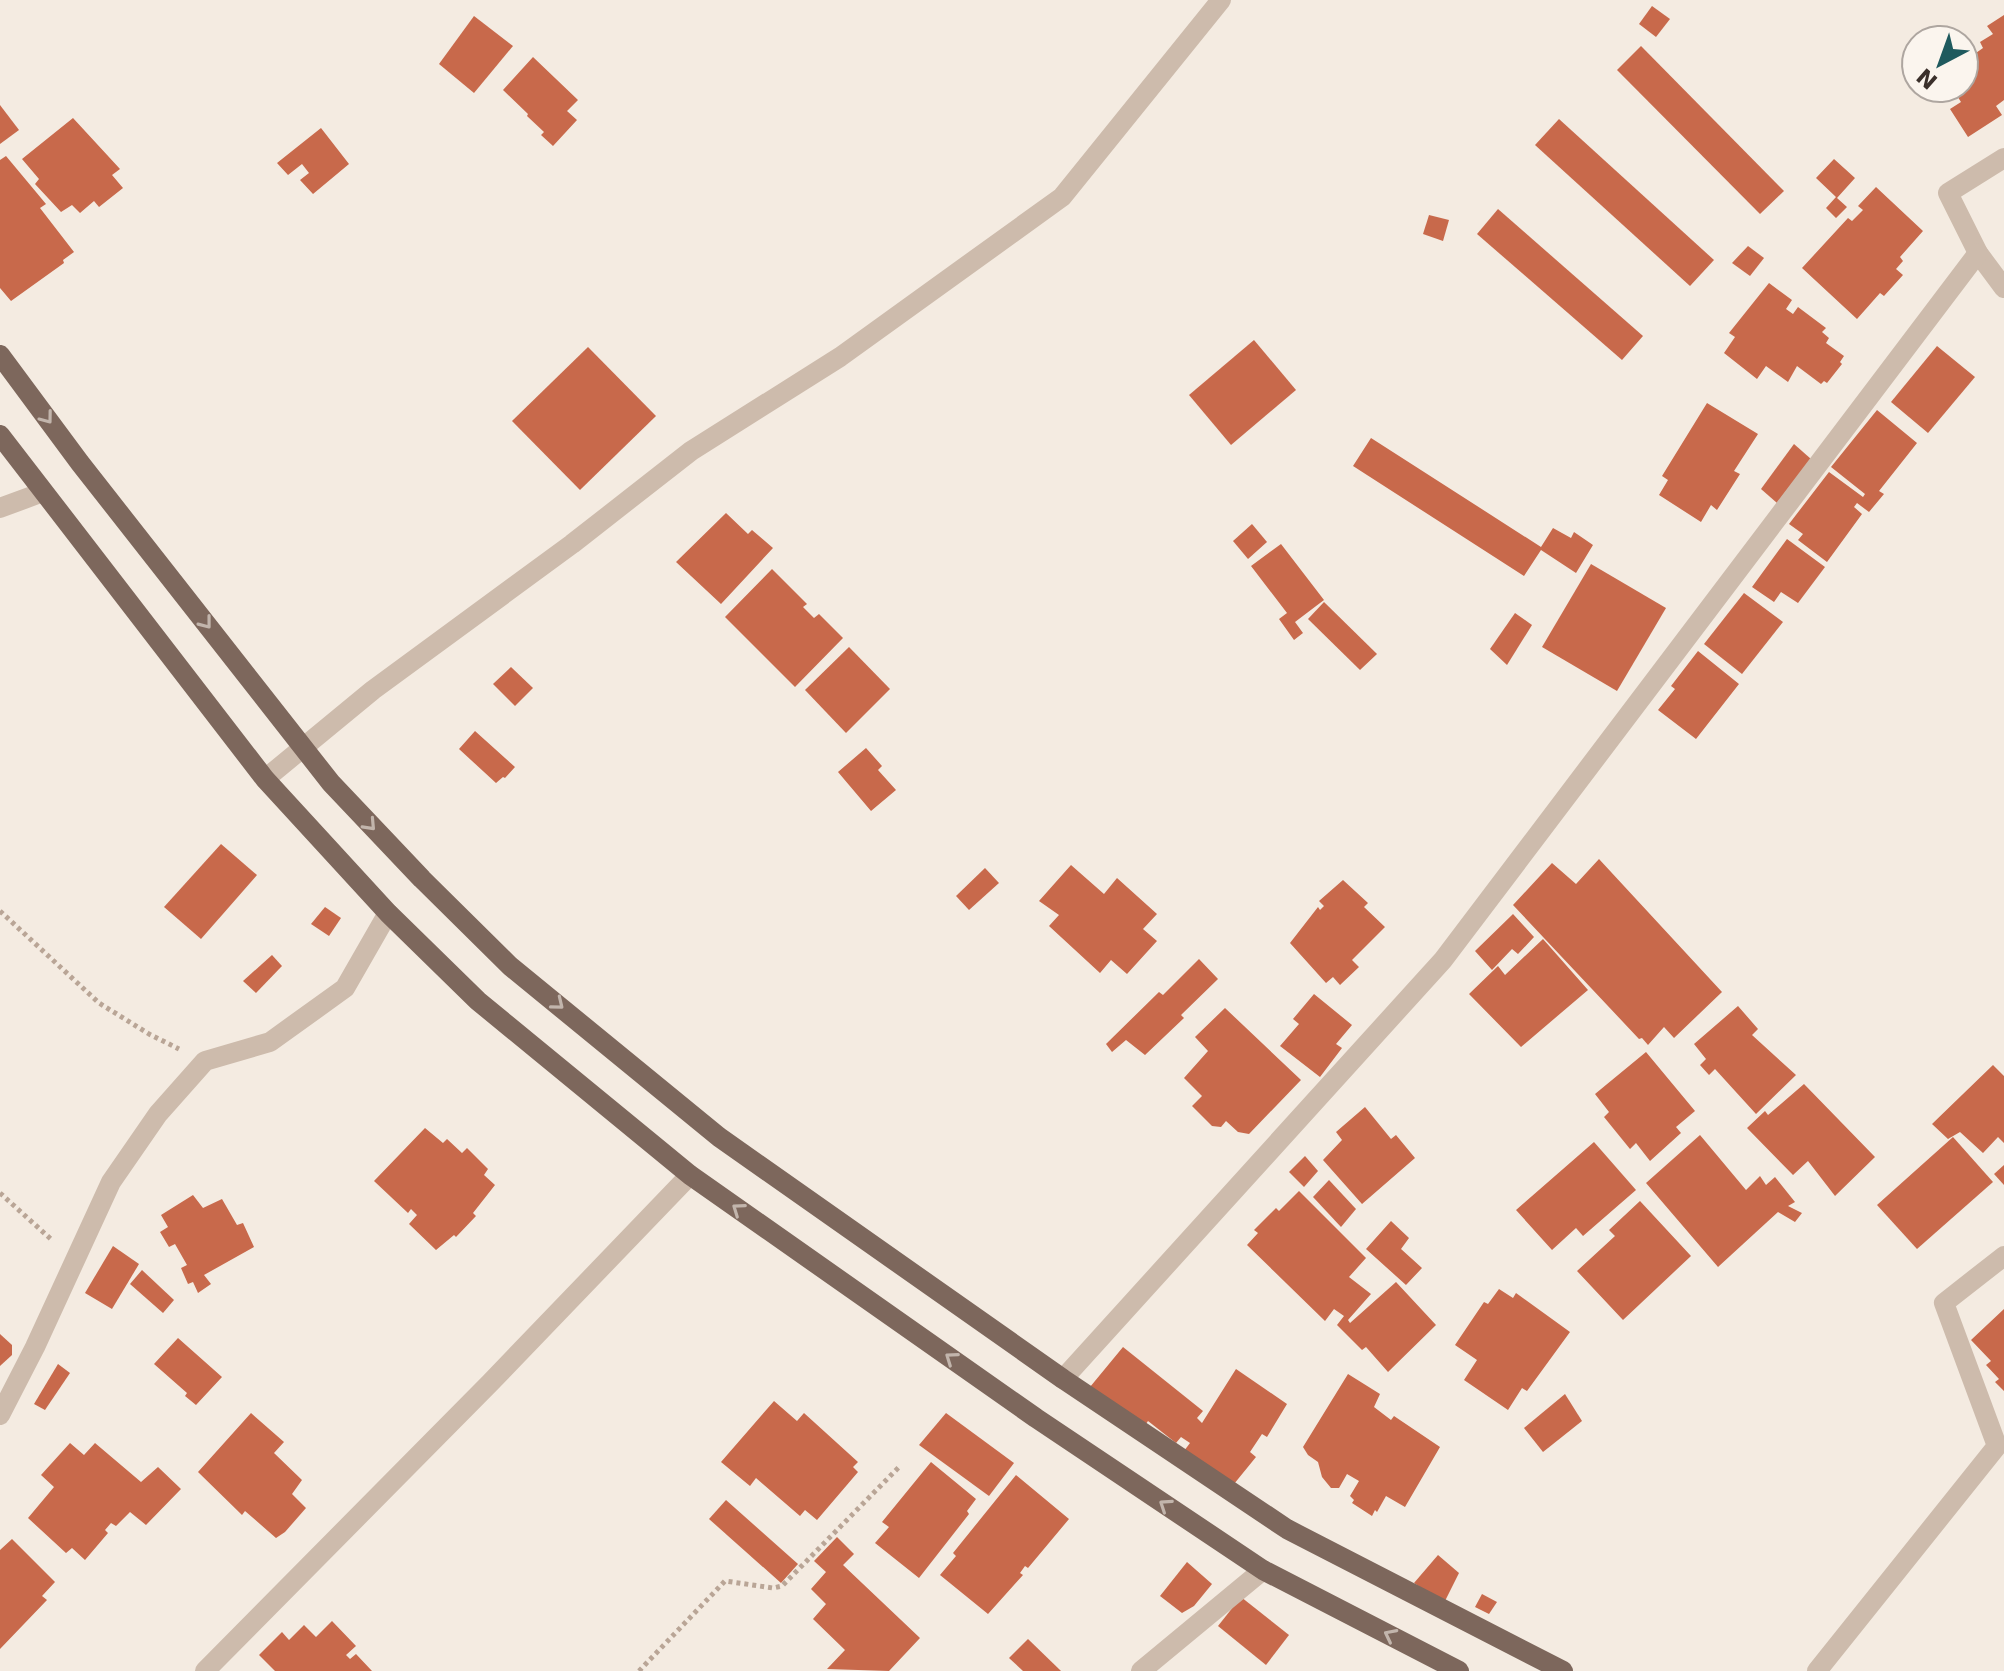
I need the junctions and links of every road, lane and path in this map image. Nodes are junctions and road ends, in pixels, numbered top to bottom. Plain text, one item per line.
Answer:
1 (1221, 0) edge
2 (2004, 158) edge
3 (1978, 253) junction
4 (2004, 288) edge
5 (0, 355) edge
6 (0, 435) edge
7 (43, 492) junction
8 (0, 508) edge
9 (305, 749) junction
10 (265, 779) junction
11 (0, 911) edge
12 (388, 913) junction
13 (205, 1061) junction
14 (690, 1175) junction
15 (0, 1193) edge
16 (2004, 1256) edge
17 (75, 1260) junction
18 (1063, 1379) junction
19 (0, 1415) edge
20 (901, 1465) dead end
21 (1263, 1570) junction
22 (205, 1671) edge
23 (639, 1671) edge
24 (1141, 1671) edge
25 (1459, 1671) edge
26 (1563, 1671) edge
27 (1817, 1671) edge

1 - 9 street
2 - 3 street
3 - 4 street
3 - 18 street
5 -> 9 main road
6 - 7 main road
7 - 8 street
7 - 10 main road
9 - 10 street
9 -> 18 main road
10 - 12 main road
11 - 13 path
12 - 13 street
12 - 14 main road
13 - 17 street
21 -> 14 main road
14 - 22 street
15 - 17 path
16 - 27 street
17 - 19 street
18 - 26 main road
20 - 23 path
21 - 24 street
25 -> 21 main road

